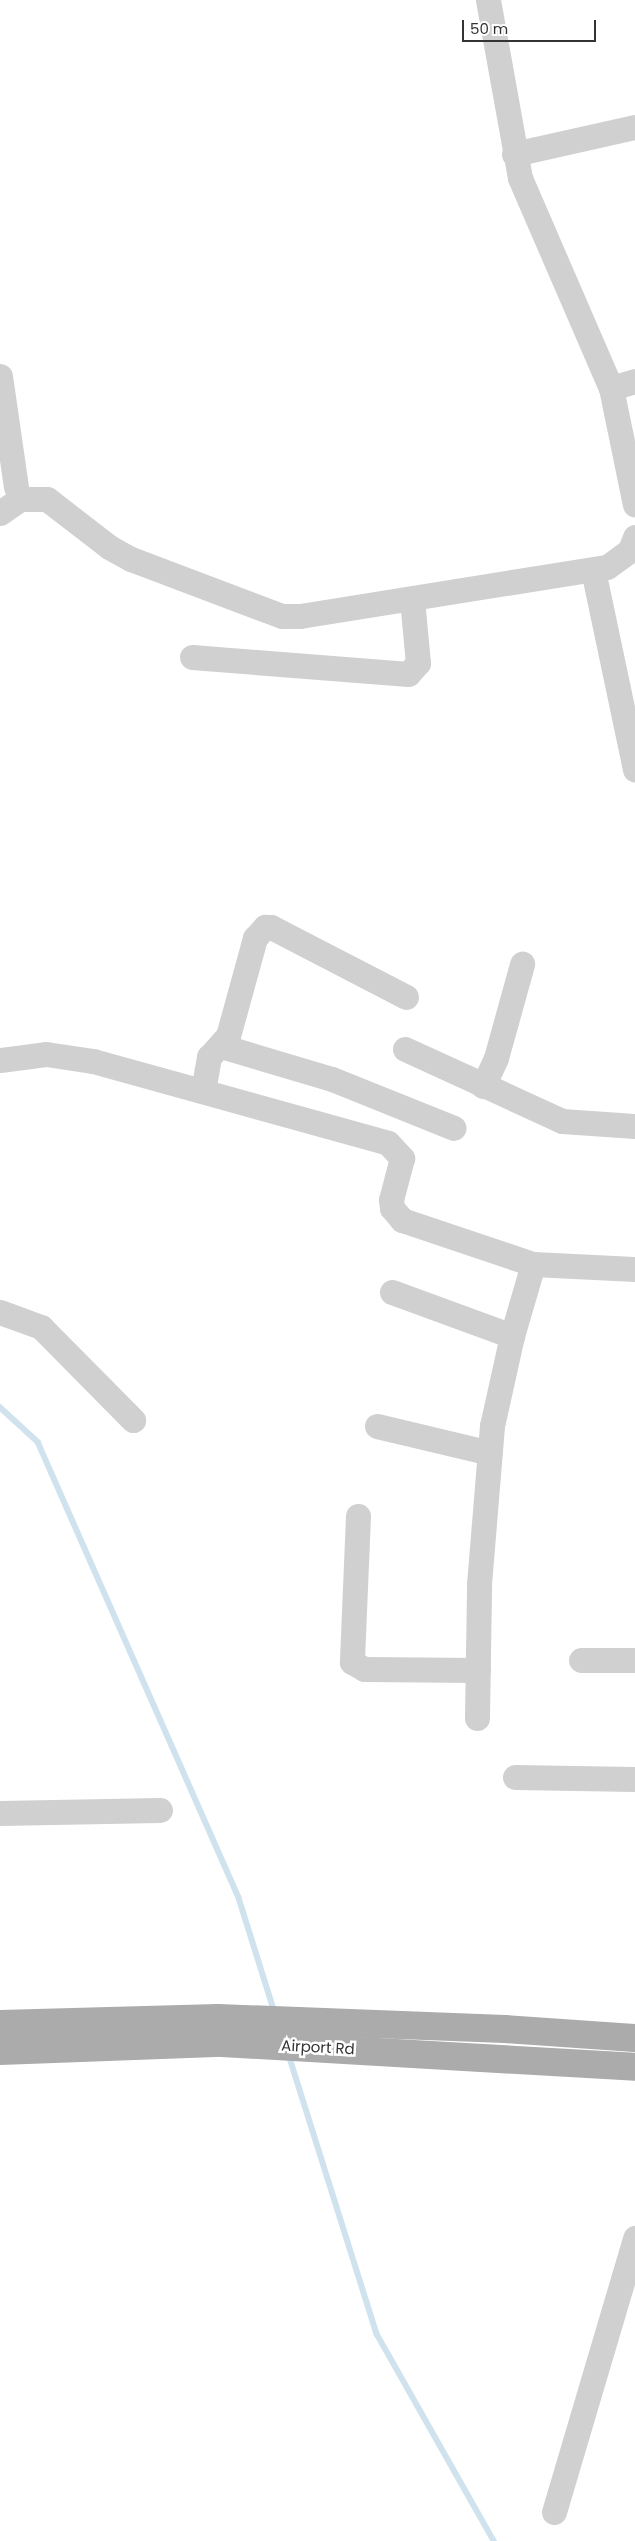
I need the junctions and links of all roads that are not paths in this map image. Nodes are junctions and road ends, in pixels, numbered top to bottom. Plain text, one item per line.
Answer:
1 (488, 0) edge
2 (635, 127) edge
3 (514, 154) junction
4 (0, 376) edge
5 (635, 382) edge
6 (611, 388) junction
7 (16, 488) edge
8 (635, 505) edge
9 (0, 513) edge
10 (635, 537) edge
11 (593, 570) junction
12 (412, 599) junction
13 (192, 657) dead end
14 (635, 770) edge
15 (522, 964) dead end
16 (406, 997) dead end
17 (221, 1046) junction
18 (405, 1049) dead end
19 (0, 1060) edge
20 (483, 1086) junction
21 (203, 1091) junction
22 (635, 1126) edge
23 (454, 1128) dead end
24 (533, 1264) junction
25 (635, 1269) edge
26 (392, 1292) dead end
27 (0, 1312) edge
28 (512, 1336) junction
29 (133, 1420) dead end
30 (377, 1426) dead end
31 (490, 1453) junction
32 (358, 1516) dead end
33 (581, 1660) dead end
34 (635, 1660) edge
35 (478, 1670) junction
36 (477, 1718) dead end
37 (515, 1777) dead end
38 (635, 1779) edge
39 (160, 1810) dead end
40 (0, 1814) edge
41 (0, 2024) edge
42 (220, 2030) junction
43 (354, 2037) junction
44 (635, 2038) edge
45 (0, 2051) edge
46 (635, 2067) edge
47 (635, 2238) edge
48 (554, 2512) dead end

1 - 3 street
2 - 3 street
3 - 6 street
4 - 7 street
5 - 6 street
6 - 8 street
7 - 9 street
7 - 12 street
10 - 11 street
11 - 12 street
11 - 14 street
12 - 13 street
15 - 20 street
16 - 17 street
17 - 21 street
17 - 23 street
18 - 20 street
19 - 21 street
20 - 22 street
21 - 24 street
24 - 25 street
24 - 28 street
26 - 28 street
27 - 29 street
28 - 31 street
30 - 31 street
31 - 35 street
32 - 35 street
33 - 34 street
35 - 36 street
37 - 38 street
39 - 40 street
41 - 42 main road
42 - 43 main road, Airport Rd
42 - 45 main road, Airport Rd
43 - 44 main road
43 - 46 main road, Airport Rd
47 - 48 street

